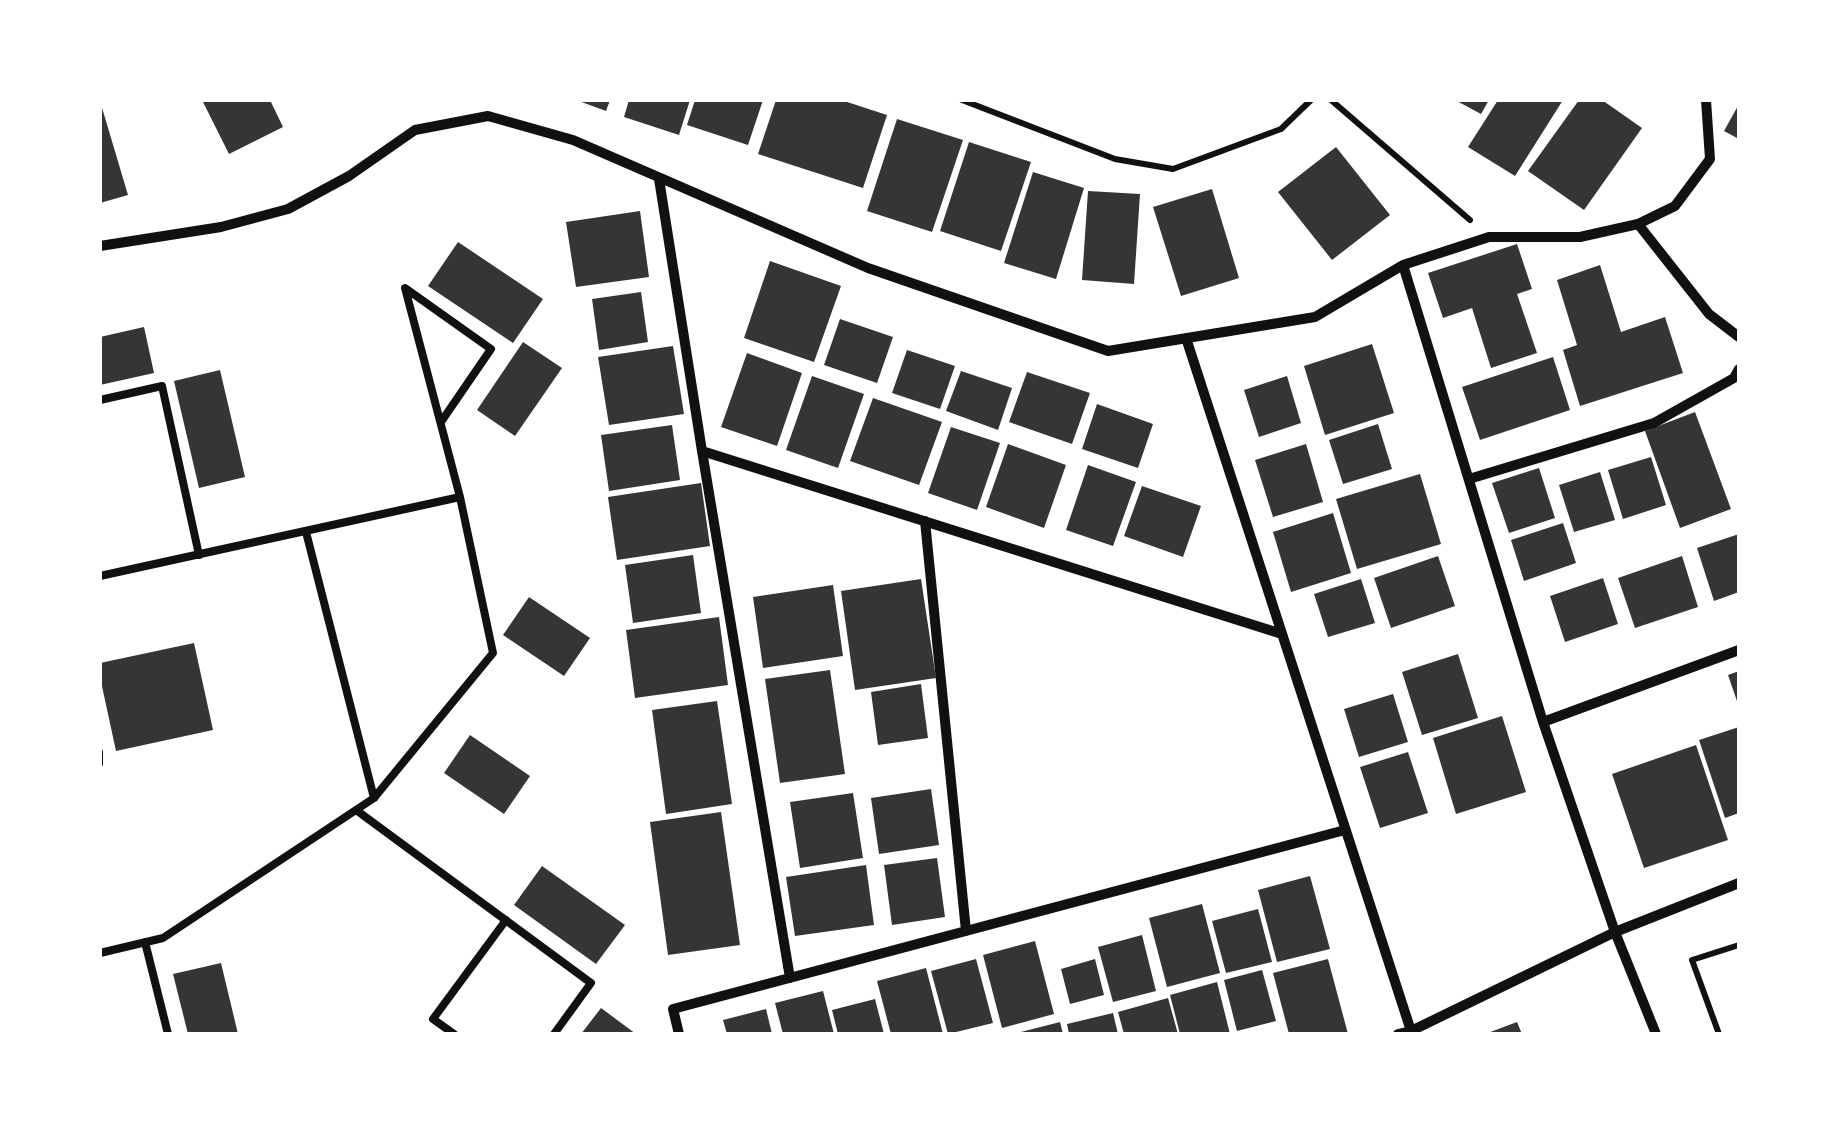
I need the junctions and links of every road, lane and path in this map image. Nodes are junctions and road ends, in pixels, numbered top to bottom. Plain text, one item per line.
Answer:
1 (962, 100) edge
2 (1311, 100) edge
3 (1330, 100) edge
4 (1706, 100) edge
5 (659, 178) junction
6 (1638, 224) junction
7 (1489, 237) junction
8 (100, 246) edge
9 (1404, 265) junction
10 (1739, 337) edge
11 (1186, 338) junction
12 (1739, 369) edge
13 (100, 400) edge
14 (440, 422) junction
15 (702, 452) junction
16 (1469, 480) junction
17 (460, 498) junction
18 (925, 522) junction
19 (306, 532) junction
20 (199, 554) junction
21 (100, 576) edge
22 (1282, 634) junction
23 (1739, 650) edge
24 (1543, 722) junction
25 (100, 752) edge
26 (100, 764) edge
27 (374, 798) junction
28 (356, 810) junction
29 (1345, 830) junction
30 (1739, 884) edge
31 (506, 920) junction
32 (966, 931) junction
33 (1615, 932) junction
34 (145, 942) junction
35 (1739, 944) edge
36 (100, 953) edge
37 (790, 978) junction
38 (1407, 1033) edge
39 (168, 1034) edge
40 (454, 1034) edge
41 (554, 1034) edge
42 (679, 1034) edge
43 (1656, 1034) edge
44 (1719, 1034) edge

1 - 2 path
3 - 7 path
4 - 6 street
5 - 8 street
5 - 11 street
5 - 15 street
6 - 7 street
6 - 10 street
7 - 9 street
9 - 11 street
9 - 16 street
11 - 22 street
12 - 16 street
13 - 20 lane
14 - 14 lane
14 - 17 lane
15 - 18 street
15 - 37 street
16 - 24 street
17 - 19 lane
17 - 27 lane
18 - 22 street
18 - 32 street
19 - 20 lane
19 - 27 lane
20 - 21 lane
22 - 29 street
23 - 24 street
24 - 33 street
25 - 26 path
27 - 28 lane
28 - 31 lane
28 - 34 lane
29 - 32 street
29 - 38 street
30 - 33 street
31 - 40 lane
31 - 41 lane
32 - 37 street
33 - 38 street
33 - 43 street
34 - 36 lane
34 - 39 lane
35 - 44 path
37 - 42 street

